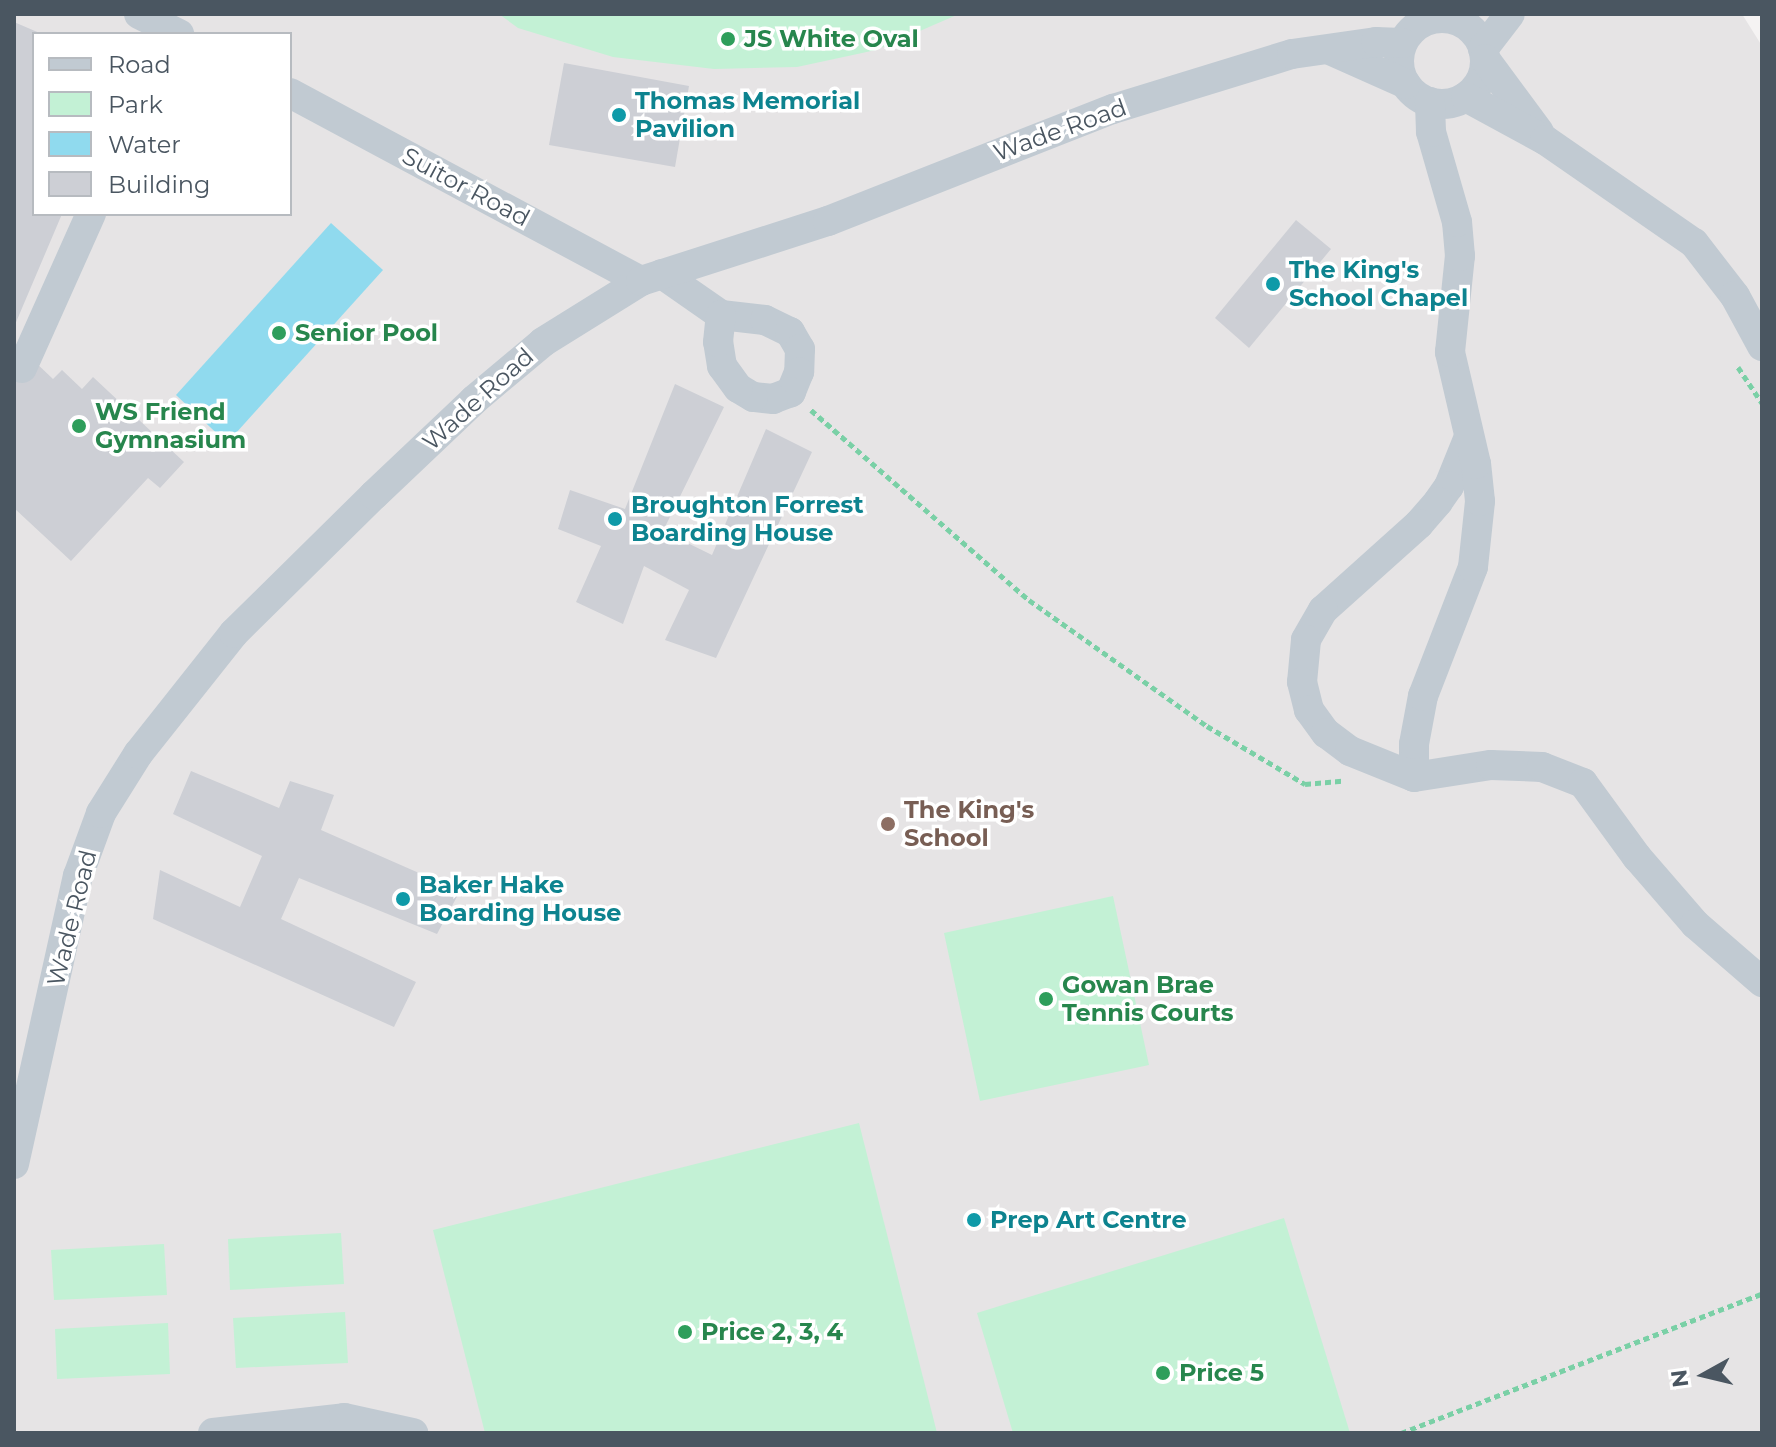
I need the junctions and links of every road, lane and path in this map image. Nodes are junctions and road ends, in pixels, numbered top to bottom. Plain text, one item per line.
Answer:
1 (139, 14) edge
2 (1510, 14) edge
3 (1448, 16) edge
4 (172, 32) edge
5 (1404, 32) edge
6 (1325, 48) junction
7 (1484, 54) junction
8 (1418, 93) junction
9 (292, 94) edge
10 (1466, 97) junction
11 (1545, 140) junction
12 (90, 216) edge
13 (652, 277) junction
14 (721, 315) junction
15 (1762, 346) edge
16 (1734, 360) dead end
17 (22, 368) dead end
18 (791, 392) junction
19 (1762, 403) edge
20 (1468, 439) junction
21 (1414, 777) junction
22 (1352, 781) dead end
23 (1762, 982) edge
24 (14, 1164) edge
25 (1762, 1294) edge
26 (213, 1433) edge
27 (413, 1433) edge
28 (1401, 1433) edge

1 - 4 street
2 - 7 street
3 - 5 street
3 - 7 street
5 - 6 street, Wade Road
5 - 8 street
6 - 8 street
6 - 13 street, Wade Road
7 - 10 street
7 - 11 street
8 - 10 street
8 - 20 street
9 - 13 street, Suitor Road
10 - 11 street
11 - 15 street
12 - 17 street
13 - 14 street, Suitor Road
13 - 24 street, Wade Road
14 - 18 street
14 - 18 street
16 - 19 path
18 - 22 path
20 - 21 street
20 - 21 street
21 - 23 street
25 - 28 path
26 - 27 street

